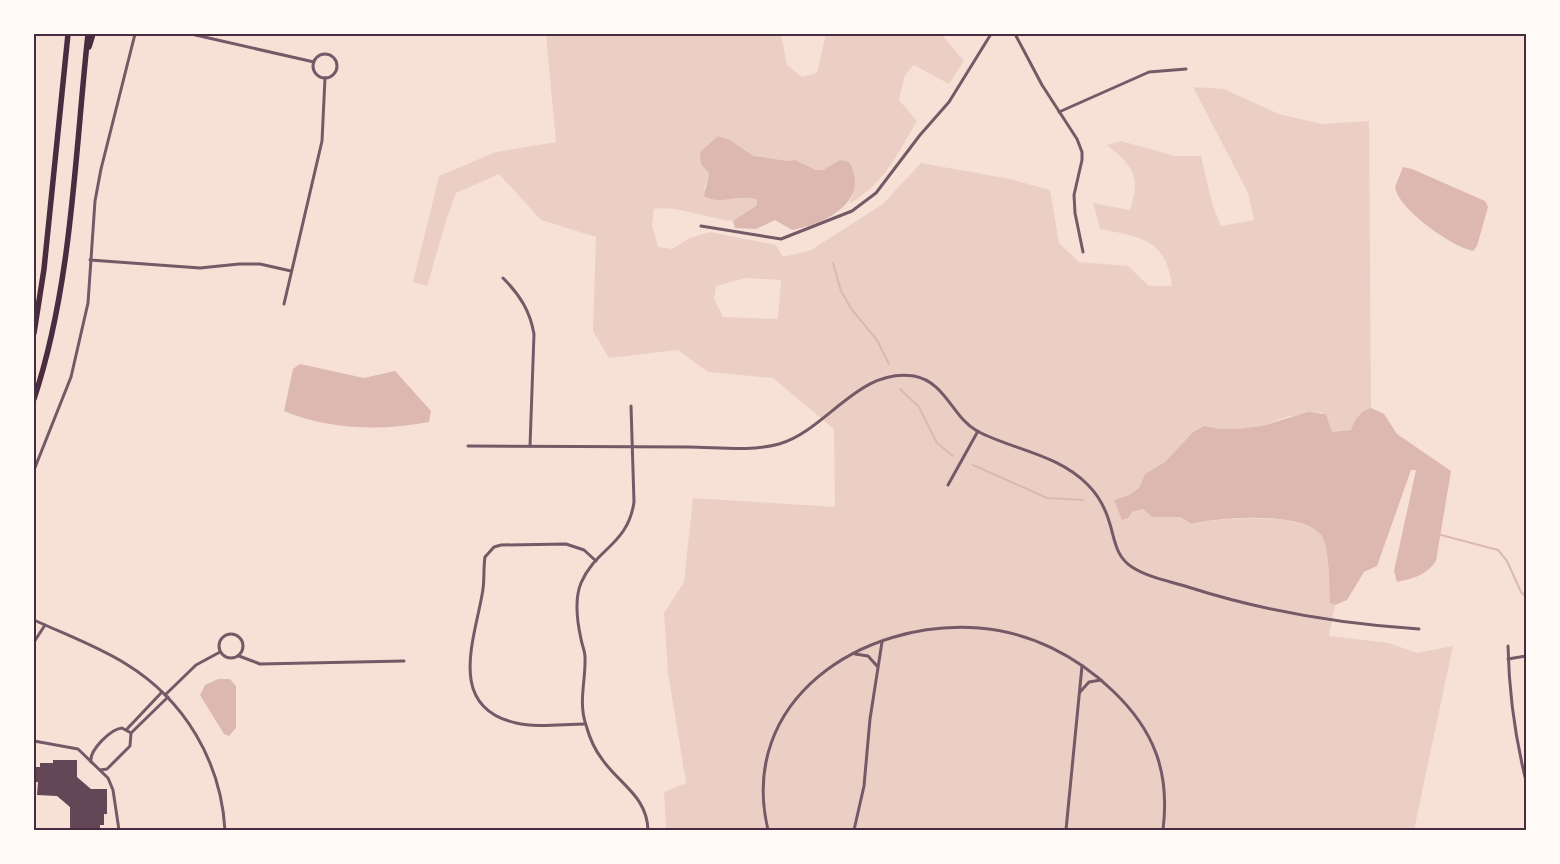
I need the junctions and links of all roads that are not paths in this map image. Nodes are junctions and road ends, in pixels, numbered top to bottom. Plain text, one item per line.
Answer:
1 (66, 34) edge
2 (88, 34) edge
3 (93, 34) edge
4 (135, 34) edge
5 (191, 34) edge
6 (990, 34) edge
7 (1015, 34) edge
8 (314, 62) junction
9 (84, 68) junction
10 (1186, 69) dead end
11 (325, 78) junction
12 (1059, 112) junction
13 (701, 226) dead end
14 (1083, 252) dead end
15 (90, 260) junction
16 (291, 271) junction
17 (503, 278) dead end
18 (284, 304) dead end
19 (34, 333) edge
20 (34, 399) edge
21 (631, 406) dead end
22 (978, 431) junction
23 (468, 446) dead end
24 (530, 446) junction
25 (632, 447) junction
26 (34, 470) edge
27 (948, 485) dead end
28 (596, 561) junction
29 (34, 620) edge
30 (45, 625) junction
31 (1419, 629) dead end
32 (34, 642) edge
33 (882, 642) junction
34 (1508, 646) dead end
35 (220, 652) junction
36 (853, 655) junction
37 (239, 656) junction
38 (1526, 656) edge
39 (1508, 658) junction
40 (404, 661) dead end
41 (1082, 665) junction
42 (877, 666) junction
43 (1102, 680) junction
44 (1079, 694) junction
45 (165, 695) junction
46 (585, 724) junction
47 (127, 729) junction
48 (131, 733) junction
49 (34, 741) edge
50 (91, 762) junction
51 (98, 770) junction
52 (1526, 781) edge
53 (119, 830) edge
54 (225, 830) edge
55 (648, 830) edge
56 (768, 830) edge
57 (854, 830) edge
58 (1066, 830) edge
59 (1163, 830) edge

1 - 19 highway
2 - 9 highway
3 - 9 highway
4 - 15 street
5 - 8 street
6 - 13 street
7 - 12 street
8 - 11 street
8 - 11 street
9 - 20 highway
10 - 12 street
11 - 16 street
12 - 14 street
15 - 16 street
15 - 26 street
16 - 18 street
17 - 24 street
21 - 25 street
22 - 25 street
22 - 27 street
22 - 31 street
23 - 24 street
24 - 25 street
25 - 28 street
28 - 46 street
28 - 46 street
29 - 30 street
30 - 32 street
30 - 45 street
33 - 36 street
33 - 41 street
33 - 42 street
34 - 39 street
35 - 37 street
35 - 37 street
35 - 45 street
36 - 42 street
36 - 56 street
37 - 40 street
38 - 39 street
39 - 52 street
41 - 43 street
41 - 44 street
42 - 57 street
43 - 44 street
43 - 59 street
44 - 58 street
45 - 47 street
45 - 48 street
45 - 54 street
46 - 55 street
47 - 48 street
47 - 50 street
48 - 51 street
49 - 50 street
50 - 51 street
51 - 53 street

